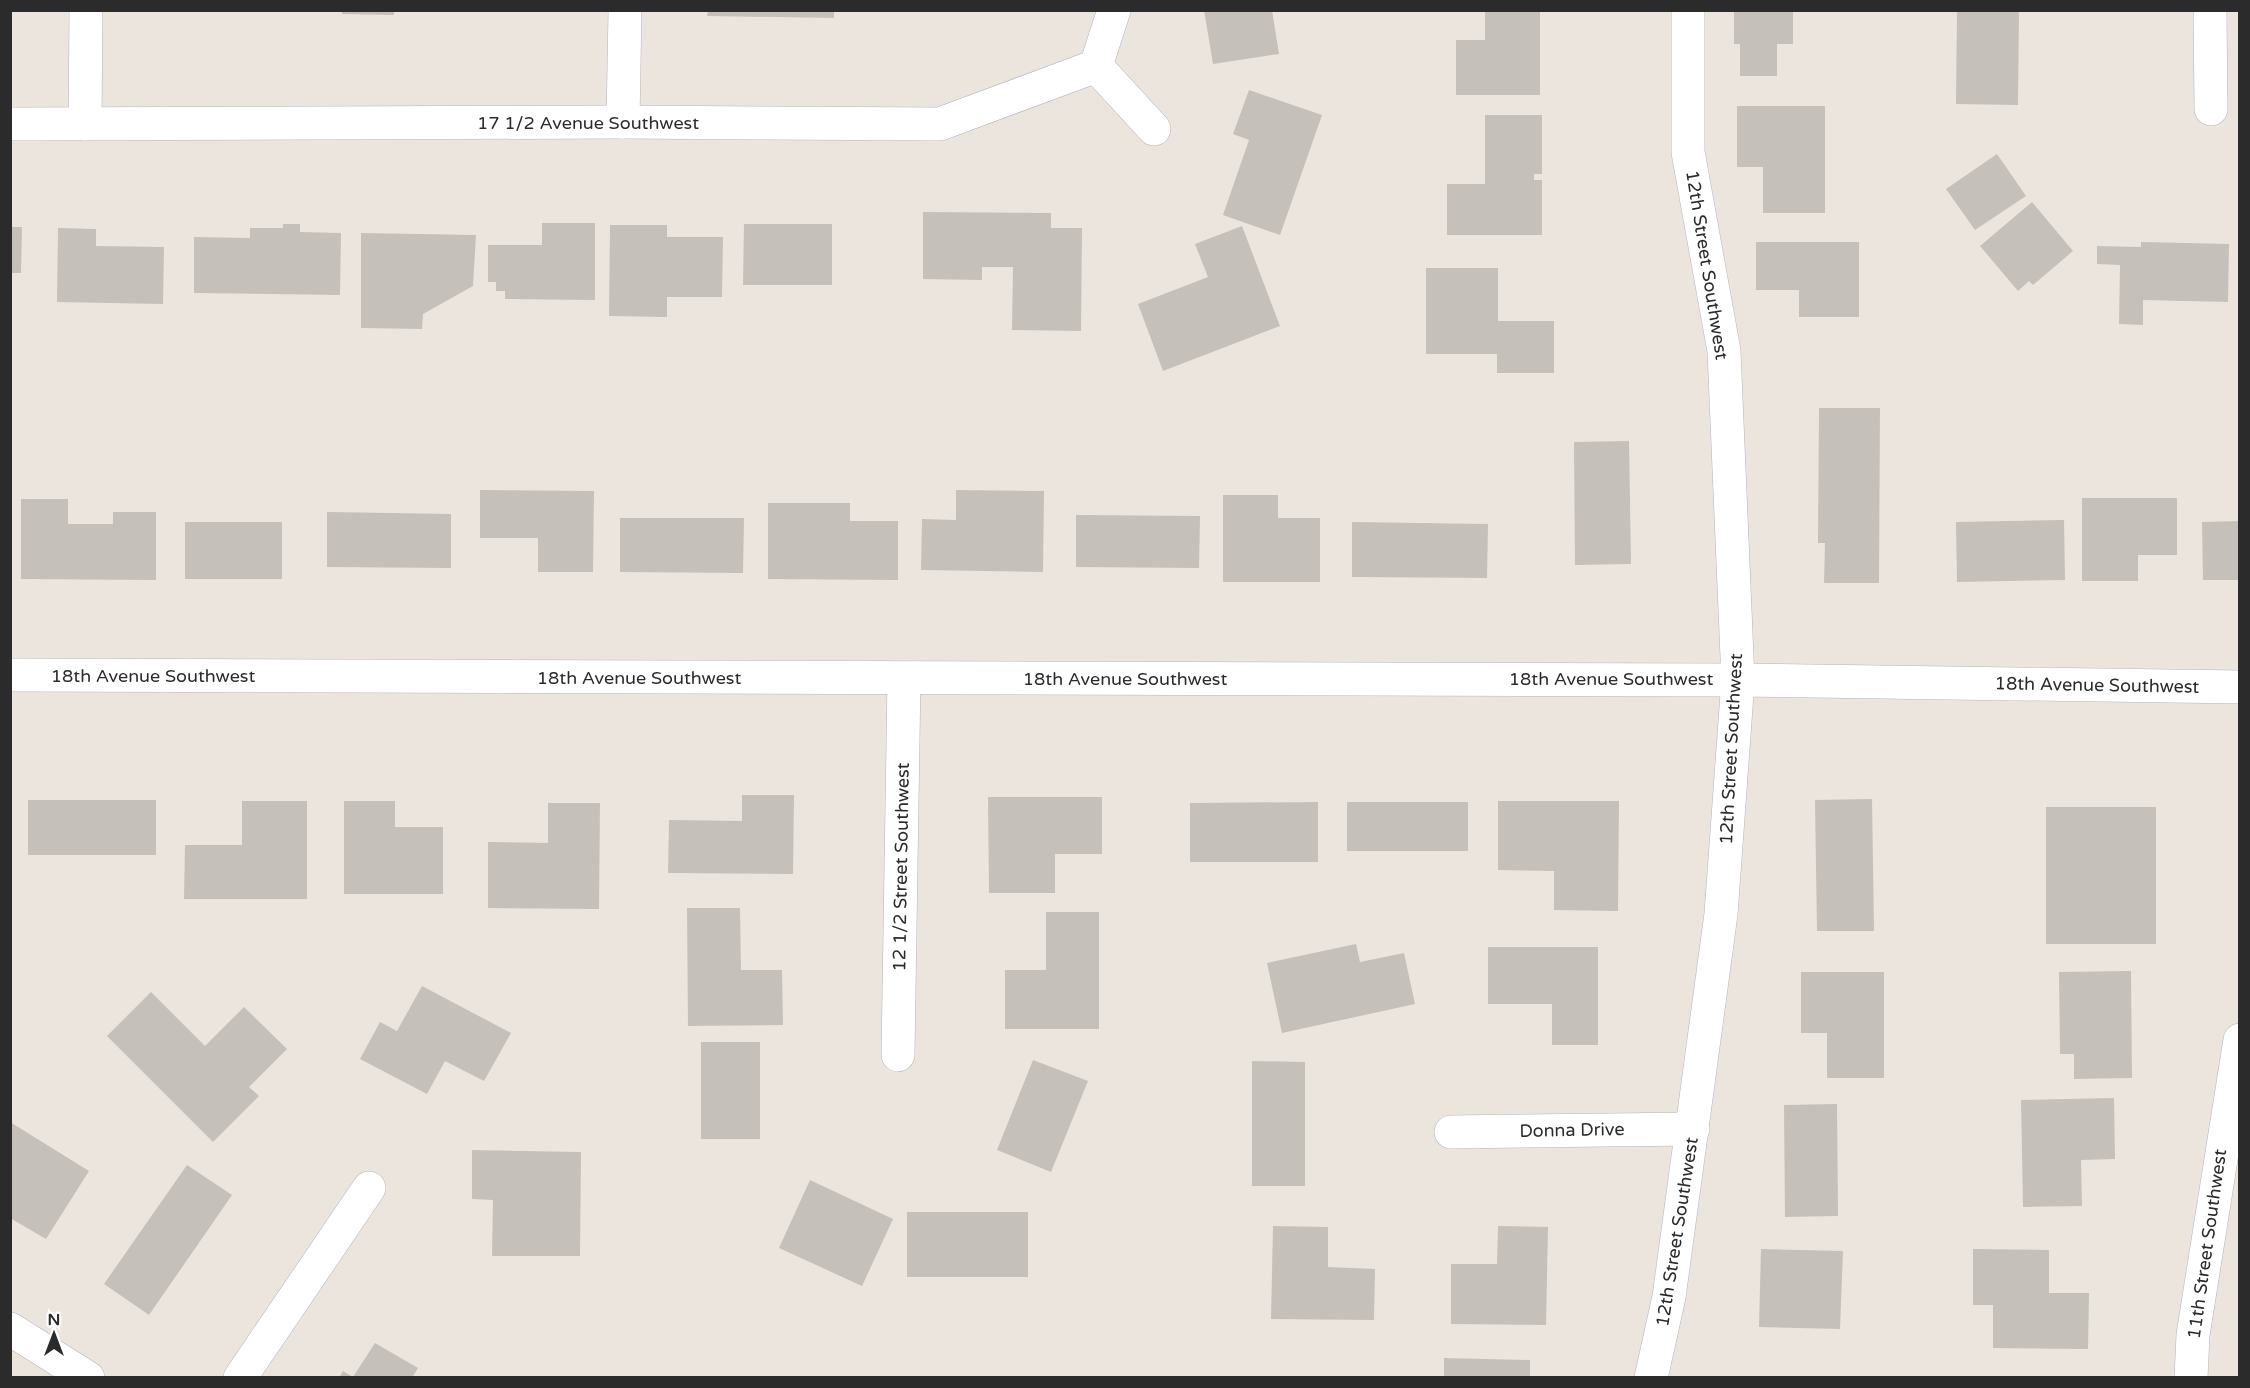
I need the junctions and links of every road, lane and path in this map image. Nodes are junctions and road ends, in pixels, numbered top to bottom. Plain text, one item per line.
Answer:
1 (86, 10) edge
2 (625, 10) edge
3 (1114, 10) edge
4 (1688, 10) edge
5 (2210, 10) edge
6 (1096, 66) junction
7 (2211, 109) dead end
8 (623, 122) junction
9 (10, 124) edge
10 (85, 124) junction
11 (1154, 129) dead end
12 (10, 675) edge
13 (904, 679) junction
14 (1738, 680) junction
15 (2240, 687) edge
16 (2240, 1041) edge
17 (898, 1055) dead end
18 (1693, 1129) junction
19 (1451, 1131) dead end
20 (369, 1188) dead end
21 (10, 1329) edge
22 (88, 1377) edge
23 (240, 1377) edge
24 (1651, 1377) edge
25 (2191, 1377) edge

1 - 10 street
2 - 8 street
3 - 6 street
4 - 14 street, 12th Street Southwest
5 - 7 street
6 - 8 street, 17 1/2 Avenue Southwest
6 - 11 street
8 - 10 street, 17 1/2 Avenue Southwest
9 - 10 street, 17 1/2 Avenue Southwest
12 - 13 street, 18th Avenue Southwest
13 - 14 street, 18th Avenue Southwest
13 - 17 street, 12 1/2 Street Southwest
14 - 15 street, 18th Avenue Southwest
14 - 18 street, 12th Street Southwest
16 - 25 street, 11th Street Southwest
18 - 19 street, Donna Drive
18 - 24 street, 12th Street Southwest
20 - 23 street
21 - 22 street

